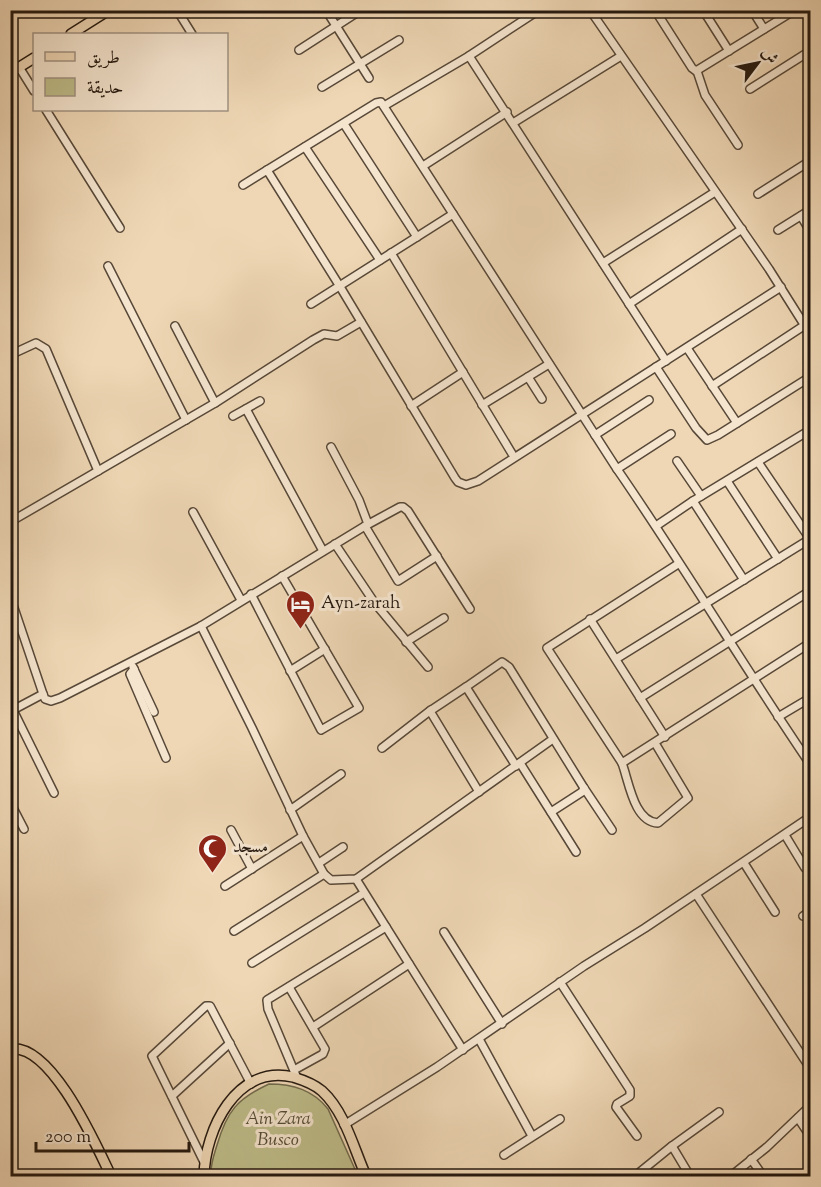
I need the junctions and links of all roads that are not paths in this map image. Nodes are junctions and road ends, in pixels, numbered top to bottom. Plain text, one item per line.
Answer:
1 (109, 10) edge
2 (177, 10) edge
3 (326, 10) edge
4 (361, 10) edge
5 (539, 10) edge
6 (590, 10) edge
7 (655, 10) edge
8 (703, 10) edge
9 (752, 10) edge
10 (795, 10) edge
11 (336, 27) junction
12 (764, 29) junction
13 (73, 33) edge
14 (191, 33) edge
15 (399, 39) dead end
16 (299, 50) dead end
17 (729, 51) junction
18 (810, 51) edge
19 (469, 56) junction
20 (621, 56) junction
21 (33, 59) edge
22 (360, 64) junction
23 (15, 70) edge
24 (698, 71) junction
25 (369, 78) dead end
26 (322, 87) dead end
27 (750, 89) dead end
28 (33, 90) edge
29 (384, 106) junction
30 (47, 111) edge
31 (507, 112) junction
32 (513, 123) junction
33 (344, 124) junction
34 (738, 145) dead end
35 (305, 147) junction
36 (810, 161) edge
37 (423, 166) junction
38 (267, 170) junction
39 (243, 185) dead end
40 (715, 192) junction
41 (758, 194) dead end
42 (810, 210) edge
43 (453, 214) junction
44 (801, 216) junction
45 (120, 228) dead end
46 (742, 229) junction
47 (778, 230) dead end
48 (810, 231) edge
49 (417, 237) junction
50 (391, 253) junction
51 (380, 260) junction
52 (603, 264) junction
53 (108, 266) dead end
54 (339, 285) junction
55 (781, 287) junction
56 (311, 303) dead end
57 (629, 304) junction
58 (361, 322) junction
59 (805, 325) junction
60 (175, 326) dead end
61 (810, 333) edge
62 (687, 348) junction
63 (10, 355) edge
64 (666, 361) junction
65 (549, 364) junction
66 (656, 367) junction
67 (463, 372) junction
68 (528, 377) junction
69 (810, 377) edge
70 (712, 386) junction
71 (542, 399) dead end
72 (649, 400) dead end
73 (260, 401) dead end
74 (215, 403) junction
75 (411, 405) junction
76 (482, 405) junction
77 (246, 409) junction
78 (582, 415) junction
79 (233, 416) dead end
80 (186, 420) junction
81 (737, 423) junction
82 (810, 430) edge
83 (672, 434) dead end
84 (595, 435) junction
85 (331, 447) dead end
86 (514, 458) junction
87 (677, 461) dead end
88 (758, 462) junction
89 (617, 469) junction
90 (98, 471) junction
91 (727, 481) junction
92 (701, 496) junction
93 (693, 501) junction
94 (193, 512) dead end
95 (10, 522) edge
96 (366, 525) junction
97 (656, 526) junction
98 (335, 544) junction
99 (323, 551) junction
100 (437, 556) junction
101 (778, 559) junction
102 (678, 564) junction
103 (282, 576) junction
104 (744, 580) junction
105 (810, 591) edge
106 (251, 594) junction
107 (10, 596) edge
108 (241, 600) junction
109 (704, 603) junction
110 (470, 609) dead end
111 (444, 618) dead end
112 (590, 619) junction
113 (201, 626) junction
114 (406, 642) junction
115 (729, 642) junction
116 (810, 643) edge
117 (325, 649) junction
118 (616, 659) junction
119 (133, 665) junction
120 (428, 668) dead end
121 (291, 670) junction
122 (752, 678) junction
123 (466, 687) junction
124 (43, 694) junction
125 (640, 698) junction
126 (810, 698) edge
127 (431, 710) junction
128 (12, 711) edge
129 (154, 712) dead end
130 (778, 717) junction
131 (665, 737) junction
132 (553, 739) junction
133 (655, 744) junction
134 (382, 748) dead end
135 (166, 758) dead end
136 (622, 763) junction
137 (518, 764) junction
138 (810, 764) edge
139 (341, 774) dead end
140 (584, 788) junction
141 (479, 792) junction
142 (54, 793) dead end
143 (10, 802) edge
144 (290, 810) junction
145 (550, 812) junction
146 (810, 817) edge
147 (24, 829) dead end
148 (231, 830) dead end
149 (612, 830) dead end
150 (785, 835) junction
151 (303, 836) junction
152 (343, 847) dead end
153 (576, 852) dead end
154 (319, 863) junction
155 (744, 863) junction
156 (252, 869) junction
157 (810, 871) edge
158 (324, 874) junction
159 (356, 879) junction
160 (225, 886) dead end
161 (364, 893) junction
162 (696, 894) junction
163 (775, 912) dead end
164 (386, 927) junction
165 (234, 931) dead end
166 (444, 932) dead end
167 (252, 963) dead end
168 (409, 964) junction
169 (560, 982) junction
170 (289, 987) junction
171 (502, 1024) junction
172 (313, 1027) junction
173 (479, 1039) junction
174 (230, 1043) junction
175 (10, 1049) edge
176 (463, 1050) junction
177 (810, 1068) edge
178 (295, 1074) junction
179 (251, 1084) junction
180 (172, 1096) junction
181 (810, 1106) edge
182 (719, 1112) dead end
183 (798, 1118) junction
184 (560, 1119) dead end
185 (344, 1125) junction
186 (532, 1136) junction
187 (637, 1136) dead end
188 (810, 1136) edge
189 (672, 1146) junction
190 (504, 1155) dead end
191 (751, 1159) junction
192 (204, 1162) junction
193 (640, 1172) dead end
194 (111, 1176) edge
195 (204, 1176) edge
196 (366, 1176) edge
197 (690, 1176) edge
198 (730, 1176) edge
199 (763, 1176) edge

1 - 13 main road
2 - 14 street
3 - 11 street
4 - 11 street
5 - 19 street
6 - 20 street
7 - 24 street
8 - 17 street
9 - 12 street
10 - 12 street
11 - 16 street
11 - 22 street
12 - 17 street
15 - 22 street
17 - 24 street
18 - 27 street
19 - 29 street
19 - 31 street
20 - 32 street
20 - 40 street
21 - 23 main road
22 - 25 street
22 - 26 street
23 - 28 street
24 - 34 street
29 - 33 street
29 - 37 street
30 - 45 street
31 - 32 street
31 - 37 street
32 - 52 street
33 - 35 street
33 - 49 street
35 - 38 street
35 - 51 street
36 - 41 street
37 - 43 street
38 - 39 street
38 - 54 street
40 - 46 street
40 - 52 street
42 - 44 street
43 - 49 street
43 - 65 street
44 - 47 street
44 - 48 street
46 - 55 street
46 - 57 street
49 - 50 street
50 - 51 street
50 - 67 street
51 - 54 street
52 - 57 street
53 - 80 street
54 - 56 street
54 - 58 street
55 - 59 street
55 - 62 street
57 - 64 street
58 - 74 street
58 - 75 street
59 - 61 street
59 - 70 street
60 - 74 street
62 - 64 street
62 - 70 street
63 - 90 street
64 - 66 street
65 - 68 street
65 - 78 street
66 - 78 street
66 - 81 street
67 - 75 street
67 - 76 street
68 - 71 street
68 - 76 street
69 - 81 street
70 - 81 street
72 - 84 street
73 - 77 street
74 - 80 street
75 - 86 street
76 - 86 street
77 - 79 street
77 - 99 street
78 - 84 street
78 - 86 street
80 - 90 street
82 - 88 street
83 - 89 street
84 - 89 street
85 - 96 street
87 - 92 street
88 - 91 street
88 - 101 street
89 - 97 street
90 - 95 street
91 - 92 street
91 - 101 street
92 - 93 street
93 - 97 street
93 - 104 street
94 - 108 street
96 - 98 street
96 - 100 street
96 - 100 street
97 - 102 street
98 - 99 street
98 - 114 street
99 - 103 street
100 - 110 street
101 - 104 street
102 - 109 street
102 - 112 street
103 - 106 street
103 - 117 street
104 - 109 street
105 - 115 street
106 - 108 street
106 - 121 street
107 - 124 street
108 - 113 street
109 - 115 street
109 - 118 street
111 - 114 street
112 - 118 street
112 - 136 street
113 - 119 street
113 - 144 street
114 - 120 street
115 - 122 street
115 - 125 street
116 - 122 street
117 - 121 street
117 - 121 street
118 - 125 street
119 - 124 street
119 - 129 street
119 - 135 street
122 - 130 street
122 - 131 street
123 - 127 street
123 - 132 street
123 - 137 street
124 - 128 street
125 - 131 street
126 - 130 street
127 - 134 street
127 - 141 street
128 - 142 street
130 - 138 street
131 - 133 street
132 - 137 street
132 - 140 street
133 - 136 street
133 - 136 street
137 - 141 street
137 - 145 street
139 - 144 street
140 - 145 street
140 - 149 street
141 - 159 street
143 - 147 street
144 - 151 street
145 - 153 street
146 - 150 street
148 - 156 street
150 - 155 street
150 - 157 street
151 - 154 street
151 - 156 street
152 - 154 street
154 - 158 street
155 - 162 street
155 - 163 street
156 - 160 street
158 - 159 street
158 - 165 street
159 - 161 street
161 - 164 street
161 - 167 street
162 - 169 street
162 - 177 street
164 - 168 street
164 - 170 street
166 - 171 street
168 - 172 street
168 - 176 street
169 - 171 street
169 - 187 street
170 - 172 street
170 - 178 street
171 - 173 street
172 - 178 street
173 - 176 street
173 - 186 street
174 - 179 street
174 - 180 street
174 - 180 street
175 - 194 main road
176 - 185 street
178 - 179 main road
178 - 185 main road
179 - 192 main road
180 - 192 street
181 - 183 street
182 - 189 street
183 - 188 street
183 - 191 street
184 - 186 street
185 - 196 main road
186 - 190 street
189 - 193 street
189 - 197 street
191 - 198 street
191 - 199 street
192 - 195 main road

